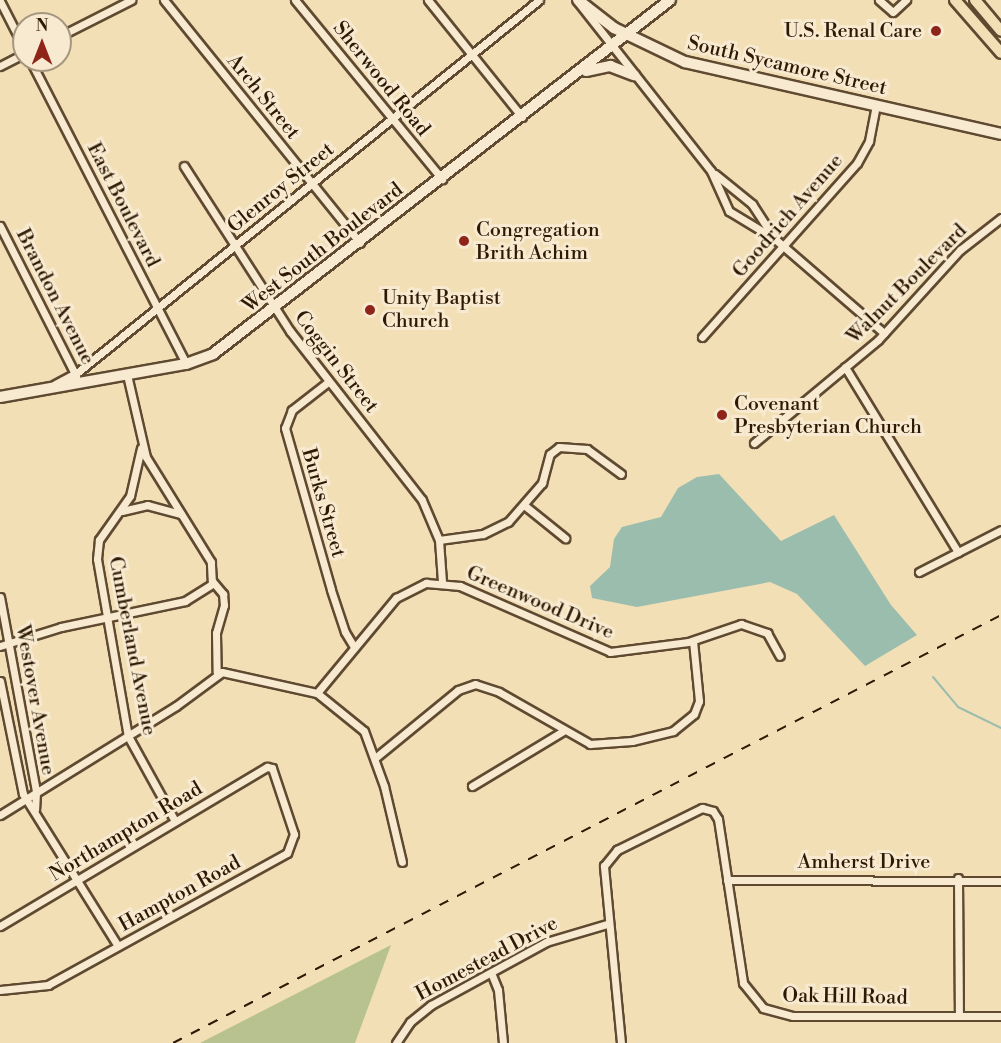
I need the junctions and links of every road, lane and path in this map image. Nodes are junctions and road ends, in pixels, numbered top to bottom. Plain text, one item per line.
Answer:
1 (131, 0) edge
2 (164, 0) edge
3 (295, 0) edge
4 (428, 0) edge
5 (539, 0) edge
6 (577, 0) edge
7 (670, 0) edge
8 (879, 0) edge
9 (906, 0) edge
10 (956, 0) edge
11 (975, 0) edge
12 (0, 1) edge
13 (12, 24) edge
14 (72, 30) edge
15 (1001, 31) edge
16 (626, 34) junction
17 (611, 46) junction
18 (1001, 53) edge
19 (472, 54) junction
20 (36, 72) edge
21 (577, 74) junction
22 (634, 75) junction
23 (876, 106) junction
24 (522, 117) junction
25 (392, 120) junction
26 (1001, 134) edge
27 (184, 166) dead end
28 (711, 171) junction
29 (442, 179) junction
30 (312, 184) junction
31 (1001, 218) edge
32 (0, 226) edge
33 (775, 239) junction
34 (360, 243) junction
35 (234, 246) junction
36 (784, 247) junction
37 (157, 309) junction
38 (275, 309) junction
39 (884, 333) junction
40 (702, 337) dead end
41 (186, 364) junction
42 (845, 367) junction
43 (128, 375) junction
44 (77, 379) junction
45 (328, 382) junction
46 (0, 397) edge
47 (141, 443) junction
48 (754, 443) dead end
49 (621, 474) dead end
50 (524, 505) junction
51 (120, 512) junction
52 (181, 514) junction
53 (1001, 530) edge
54 (565, 538) dead end
55 (439, 540) junction
56 (958, 552) junction
57 (918, 572) dead end
58 (213, 582) junction
59 (442, 582) junction
60 (0, 597) edge
61 (108, 617) junction
62 (693, 641) junction
63 (8, 644) junction
64 (0, 646) edge
65 (354, 647) junction
66 (780, 656) dead end
67 (217, 672) junction
68 (0, 681) edge
69 (317, 693) junction
70 (21, 717) junction
71 (7, 720) junction
72 (563, 731) junction
73 (128, 736) junction
74 (375, 758) junction
75 (269, 767) joint
76 (472, 786) dead end
77 (36, 792) junction
78 (26, 799) junction
79 (35, 809) junction
80 (0, 815) edge
81 (175, 821) junction
82 (402, 862) dead end
83 (958, 878) junction
84 (78, 880) junction
85 (726, 880) junction
86 (1001, 880) edge
87 (607, 924) junction
88 (0, 926) edge
89 (118, 946) junction
90 (492, 975) junction
91 (0, 990) edge
92 (958, 1016) junction
93 (1001, 1016) edge
94 (396, 1043) edge
95 (503, 1043) edge
96 (621, 1043) edge

1 - 14 street
2 - 30 street, Arch Street
3 - 25 street, Sherwood Road
4 - 19 street
5 - 19 street, Glenroy Street
6 - 16 street, South Sycamore Street
6 - 17 street, South Sycamore Street
7 - 16 street, West South Boulevard
8 - 9 street
10 - 18 main road
11 - 15 main road
12 - 13 street
16 - 17 street, West South Boulevard
16 - 23 street, South Sycamore Street
17 - 21 street, West South Boulevard
17 - 22 street, South Sycamore Street
19 - 24 street
19 - 25 street, Glenroy Street
20 - 37 street, East Boulevard
21 - 22 street
21 - 24 street, West South Boulevard
22 - 28 street, South Sycamore Street
23 - 26 street, South Sycamore Street
23 - 36 street, Goodrich Avenue
24 - 29 street, West South Boulevard
25 - 29 street, Sherwood Road
25 - 30 street, Glenroy Street
27 - 35 street, Coggin Street
28 - 33 street
28 - 33 street
29 - 34 street, West South Boulevard
30 - 34 street, Arch Street
30 - 35 street, Glenroy Street
31 - 39 street, Walnut Boulevard
32 - 44 street, Brandon Avenue
33 - 36 street
34 - 38 street, West South Boulevard
35 - 37 street, Glenroy Street
35 - 38 street, Coggin Street
36 - 39 street
36 - 40 street, Goodrich Avenue
37 - 41 street, East Boulevard
37 - 44 street, Glenroy Street
38 - 41 street, West South Boulevard
38 - 45 street, Coggin Street
39 - 42 street, Walnut Boulevard
41 - 43 street, West South Boulevard
42 - 48 street, Walnut Boulevard
42 - 56 street
43 - 44 street, West South Boulevard
43 - 47 street
44 - 46 street, West South Boulevard
45 - 55 street, Coggin Street
45 - 65 street, Burks Street
47 - 51 street, Cumberland Avenue
47 - 52 street
49 - 50 street
50 - 54 street
50 - 55 street
51 - 52 street
51 - 61 street, Cumberland Avenue
52 - 58 street
53 - 56 street
55 - 59 street, Coggin Street
56 - 57 street
58 - 61 street
58 - 67 street
59 - 62 street, Greenwood Drive
59 - 65 street, Greenwood Drive
60 - 63 street, Westover Avenue
61 - 63 street
61 - 73 street, Cumberland Avenue
62 - 66 street, Greenwood Drive
62 - 72 street
63 - 64 street
63 - 70 street, Westover Avenue
65 - 69 street, Greenwood Drive
67 - 69 street
67 - 73 street
68 - 71 street, Westover Avenue
69 - 74 street
70 - 71 street
70 - 77 street, Westover Avenue
71 - 78 street, Westover Avenue
72 - 74 street
72 - 76 street
73 - 77 street
73 - 81 street, Cumberland Avenue
74 - 82 street
75 - 81 street, Northampton Road
75 - 89 street, Hampton Road
77 - 78 street
77 - 79 street, Westover Avenue
78 - 79 street, Westover Avenue
78 - 80 street
79 - 84 street, Westover Avenue
81 - 84 street, Northampton Road
83 - 85 street, Amherst Drive
83 - 86 street, Amherst Drive
83 - 92 street
84 - 88 street, Northampton Road
84 - 89 street, Westover Avenue
85 - 87 street, Oak Hill Road
85 - 92 street, Oak Hill Road
87 - 90 street, Homestead Drive
87 - 96 street
89 - 91 street, Hampton Road
90 - 94 street, Homestead Drive
90 - 95 street
92 - 93 street, Oak Hill Road

